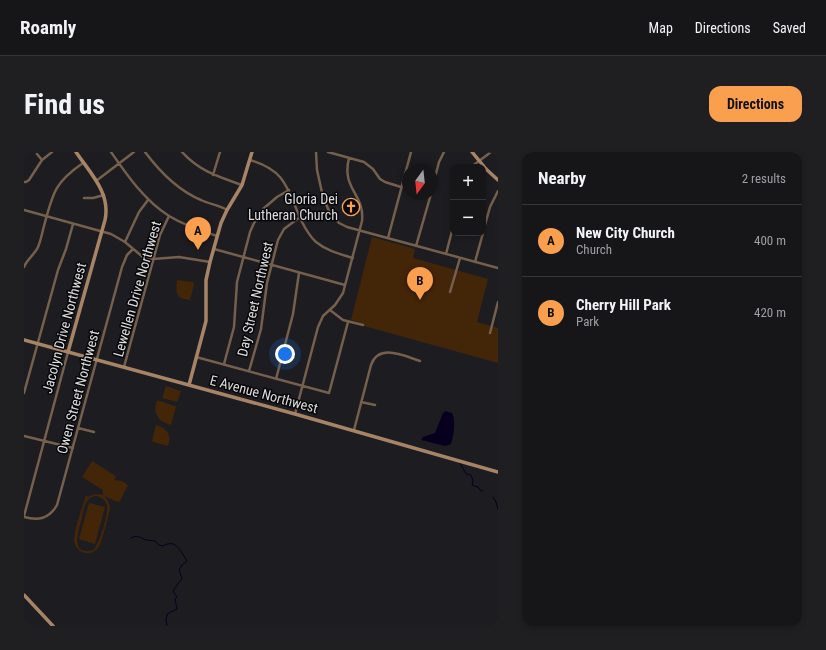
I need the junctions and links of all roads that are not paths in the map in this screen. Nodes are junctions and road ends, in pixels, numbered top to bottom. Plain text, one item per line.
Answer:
1 (52, 152) edge
2 (76, 152) edge
3 (110, 152) edge
4 (134, 152) edge
5 (144, 152) edge
6 (182, 152) edge
7 (220, 152) edge
8 (252, 152) edge
9 (316, 152) edge
10 (328, 152) edge
11 (411, 152) edge
12 (444, 152) edge
13 (472, 152) edge
14 (491, 152) edge
15 (37, 154) dead end
16 (341, 154) edge
17 (349, 158) junction
18 (42, 160) junction
19 (250, 160) junction
20 (479, 161) junction
21 (83, 163) junction
22 (118, 163) junction
23 (475, 164) edge
24 (438, 169) edge
25 (213, 175) junction
26 (498, 180) edge
27 (96, 181) junction
28 (24, 182) edge
29 (242, 185) junction
30 (401, 187) junction
31 (289, 190) junction
32 (498, 191) edge
33 (104, 195) junction
34 (84, 198) dead end
35 (148, 200) junction
36 (429, 200) edge
37 (24, 210) edge
38 (227, 210) junction
39 (46, 216) junction
40 (169, 216) junction
41 (300, 217) junction
42 (486, 222) edge
43 (73, 224) junction
44 (360, 231) junction
45 (102, 232) junction
46 (217, 236) junction
47 (451, 236) edge
48 (482, 236) edge
49 (388, 238) junction
50 (125, 242) junction
51 (416, 246) junction
52 (133, 249) junction
53 (214, 249) junction
54 (446, 254) junction
55 (243, 257) junction
56 (353, 258) junction
57 (460, 258) junction
58 (153, 259) junction
59 (210, 262) junction
60 (475, 262) junction
61 (271, 265) junction
62 (24, 267) edge
63 (498, 268) edge
64 (299, 272) junction
65 (345, 285) junction
66 (450, 292) dead end
67 (498, 302) edge
68 (330, 310) junction
69 (348, 322) junction
70 (363, 325) dead end
71 (490, 333) dead end
72 (24, 340) edge
73 (37, 344) junction
74 (68, 352) junction
75 (196, 357) junction
76 (96, 360) junction
77 (420, 361) dead end
78 (224, 364) junction
79 (124, 367) junction
80 (249, 371) junction
81 (276, 378) junction
82 (188, 385) junction
83 (302, 386) junction
84 (24, 393) edge
85 (361, 402) junction
86 (374, 405) dead end
87 (295, 414) junction
88 (78, 428) junction
89 (354, 430) junction
90 (94, 432) dead end
91 (24, 436) edge
92 (44, 440) junction
93 (73, 448) junction
94 (498, 472) edge
95 (24, 517) edge
96 (24, 595) edge
97 (53, 626) edge

1 - 18 street
2 - 21 street, Jacolyn Drive Northwest
3 - 22 street
4 - 22 street
5 - 38 street
6 - 25 street
7 - 25 street
8 - 19 street
9 - 44 street
10 - 16 street
11 - 30 street
12 - 24 street
13 - 20 street
14 - 20 street
15 - 18 street
16 - 17 street
17 - 30 street
17 - 44 street
18 - 28 street
19 - 29 street
19 - 31 street
20 - 23 street
20 - 26 street
21 - 27 street, Jacolyn Drive Northwest
21 - 39 street
22 - 27 street
22 - 35 street
25 - 29 street
27 - 33 street, Jacolyn Drive Northwest
29 - 38 street
30 - 49 street
31 - 41 street
31 - 55 street
32 - 42 street
33 - 34 street
33 - 45 street, Jacolyn Drive Northwest
35 - 40 street
35 - 50 street
36 - 51 street
37 - 39 street
38 - 46 street
39 - 43 street
39 - 62 street
40 - 46 street
40 - 58 street, Lewellen Drive Northwest
41 - 56 street
41 - 61 street, Day Street Northwest
43 - 45 street
43 - 73 street
44 - 49 street
44 - 56 street
45 - 50 street
45 - 74 street, Jacolyn Drive Northwest
46 - 53 street
47 - 54 street
48 - 60 street
49 - 51 street
50 - 52 street
51 - 54 street
52 - 58 street
52 - 76 street, Owen Street Northwest
53 - 55 street
53 - 59 street
54 - 57 street
55 - 61 street
55 - 78 street
56 - 65 street
57 - 60 street
57 - 66 street
58 - 59 street
58 - 79 street, Lewellen Drive Northwest
59 - 75 street
60 - 63 street
61 - 64 street
61 - 80 street, Day Street Northwest
64 - 65 street
64 - 81 street
65 - 68 street
67 - 71 street
68 - 69 street
68 - 83 street
69 - 70 street
69 - 83 street
72 - 73 street, E Avenue Northwest
73 - 74 street, E Avenue Northwest
73 - 84 street
74 - 76 street, E Avenue Northwest
74 - 92 street, Jacolyn Drive Northwest
75 - 78 street
75 - 82 street
76 - 79 street, E Avenue Northwest
76 - 88 street, Owen Street Northwest
77 - 85 street
78 - 80 street
79 - 82 street, E Avenue Northwest
80 - 81 street
81 - 83 street
82 - 87 street, E Avenue Northwest
83 - 87 street
85 - 86 street
85 - 89 street
87 - 89 street, E Avenue Northwest
88 - 90 street
88 - 93 street, Owen Street Northwest
89 - 94 street, E Avenue Northwest
91 - 92 street
92 - 93 street
92 - 95 street, Jacolyn Drive Northwest
93 - 95 street, Owen Street Northwest
96 - 97 street

